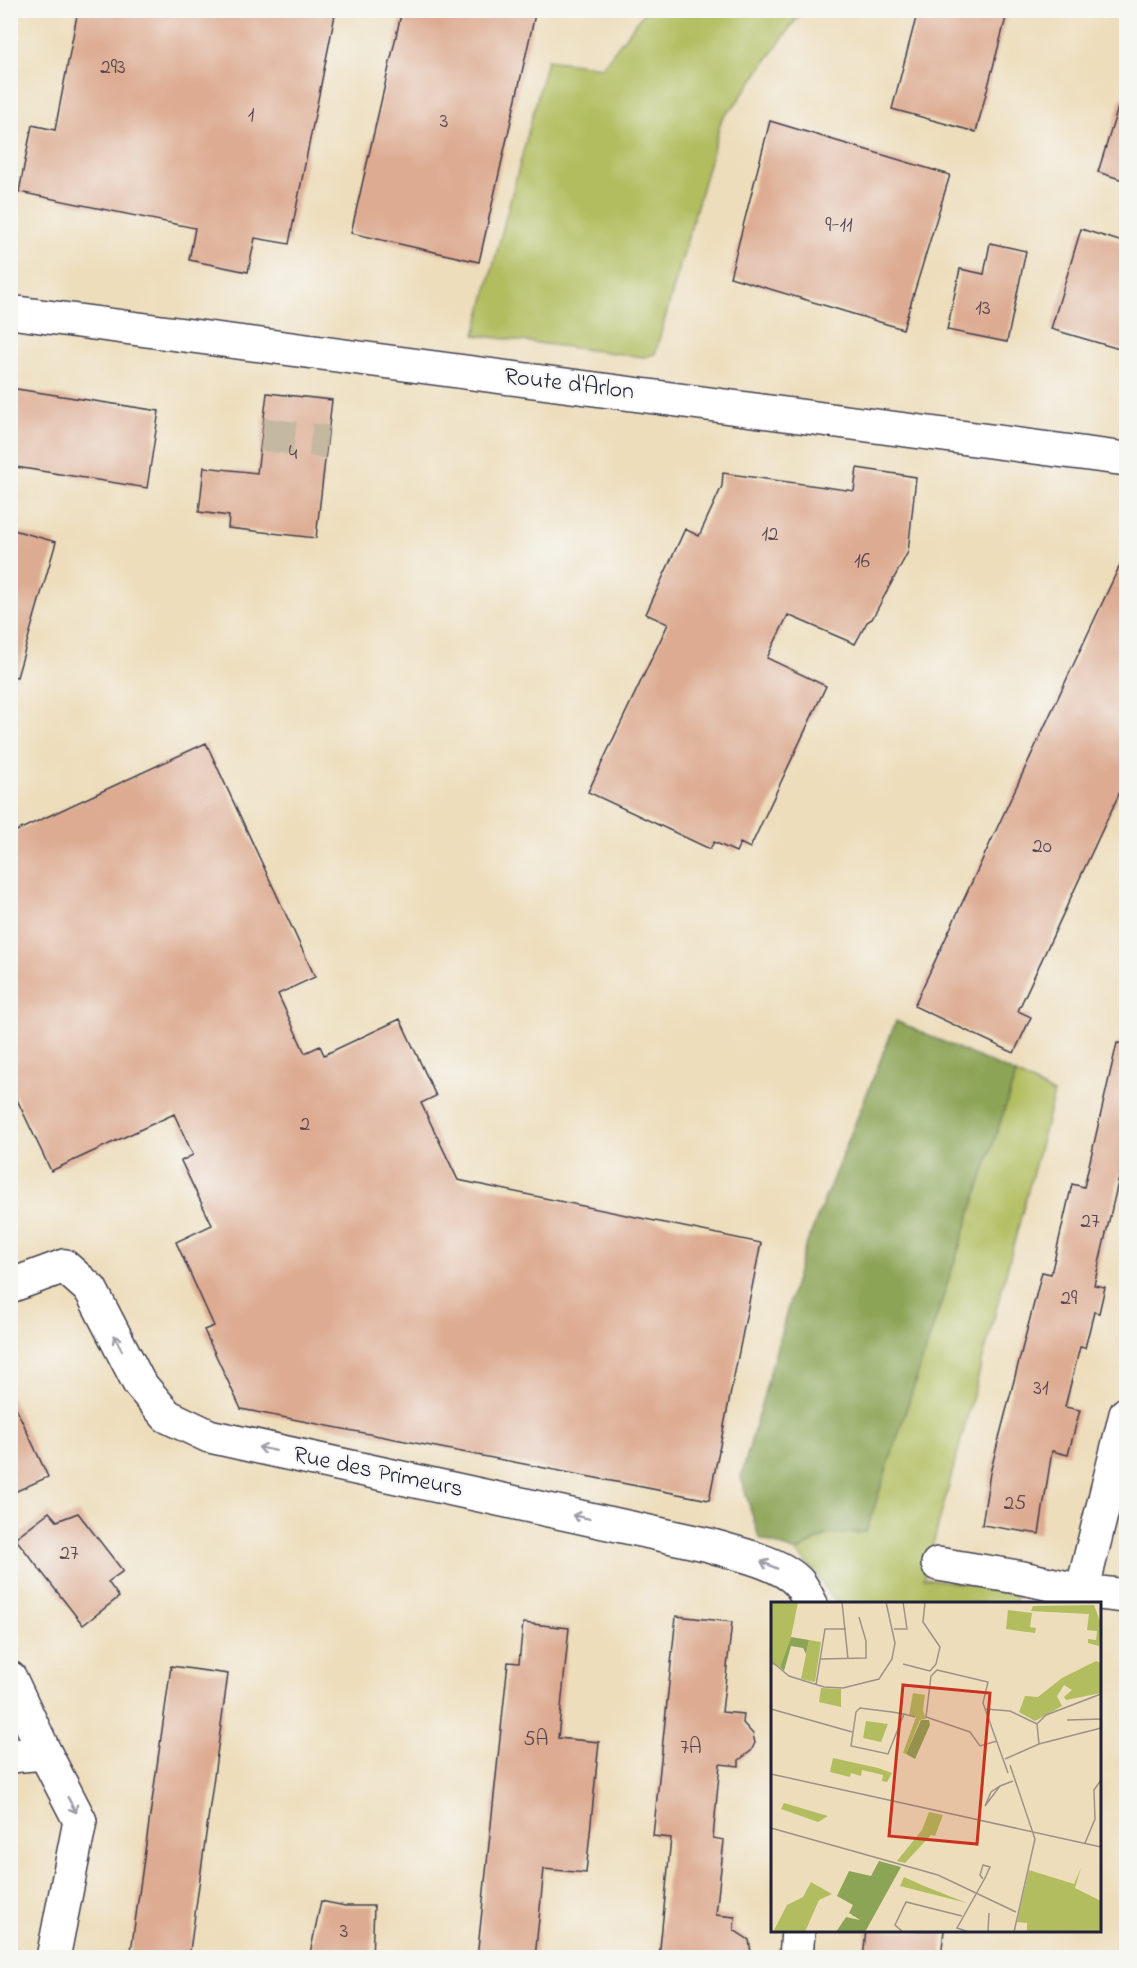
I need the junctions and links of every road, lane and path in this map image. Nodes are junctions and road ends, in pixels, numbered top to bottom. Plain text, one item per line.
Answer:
1 (10, 312) edge
2 (1126, 459) edge
3 (10, 1286) edge
4 (1126, 1414) edge
5 (938, 1564) dead end
6 (1082, 1591) junction
7 (1126, 1596) edge
8 (810, 1602) edge
9 (14, 1695) edge
10 (45, 1754) junction
11 (10, 1756) edge
12 (798, 1932) edge
13 (53, 1958) edge
14 (796, 1958) edge

1 - 2 street, Route d'Arlon
8 -> 3 street, Rue des Primeurs
4 - 6 street
5 - 6 street
6 - 7 street
9 - 10 street
10 - 11 street
10 -> 13 street
12 - 14 street

